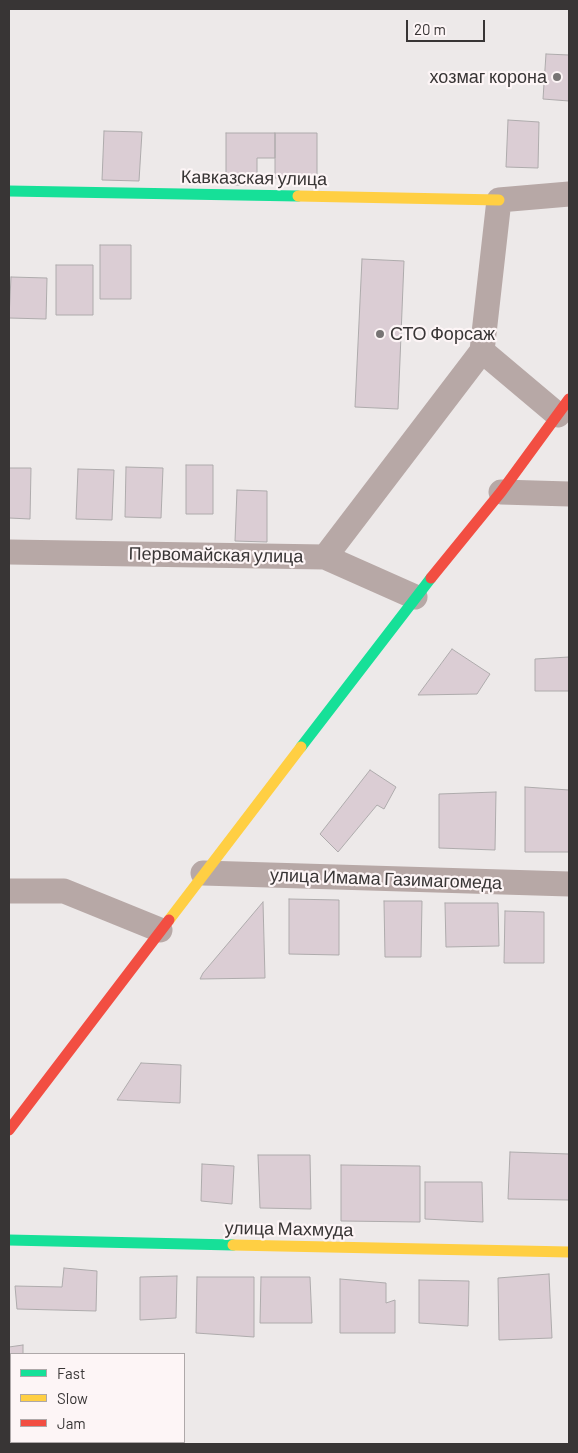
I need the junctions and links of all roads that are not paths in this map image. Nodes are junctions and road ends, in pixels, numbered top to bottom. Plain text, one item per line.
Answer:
1 (9, 191) edge
2 (569, 194) edge
3 (499, 200) junction
4 (482, 350) junction
5 (563, 407) edge
6 (500, 492) junction
7 (569, 494) edge
8 (9, 552) edge
9 (325, 556) junction
10 (415, 597) junction
11 (203, 874) junction
12 (569, 884) edge
13 (9, 891) edge
14 (160, 930) junction
15 (9, 1130) edge
16 (9, 1240) edge
17 (569, 1252) edge

1 - 3 street, Кавказская улица
2 - 3 street
3 - 4 street
4 - 5 street
4 - 9 street
5 - 6 street
6 - 7 street
6 - 10 street
8 - 9 street, Первомайская улица
9 - 10 street, Первомайская улица
10 - 11 street
11 - 12 street, улица Имама Газимагомеда
11 - 14 street
13 - 14 street
14 - 15 street
16 - 17 street, улица Махмуда

